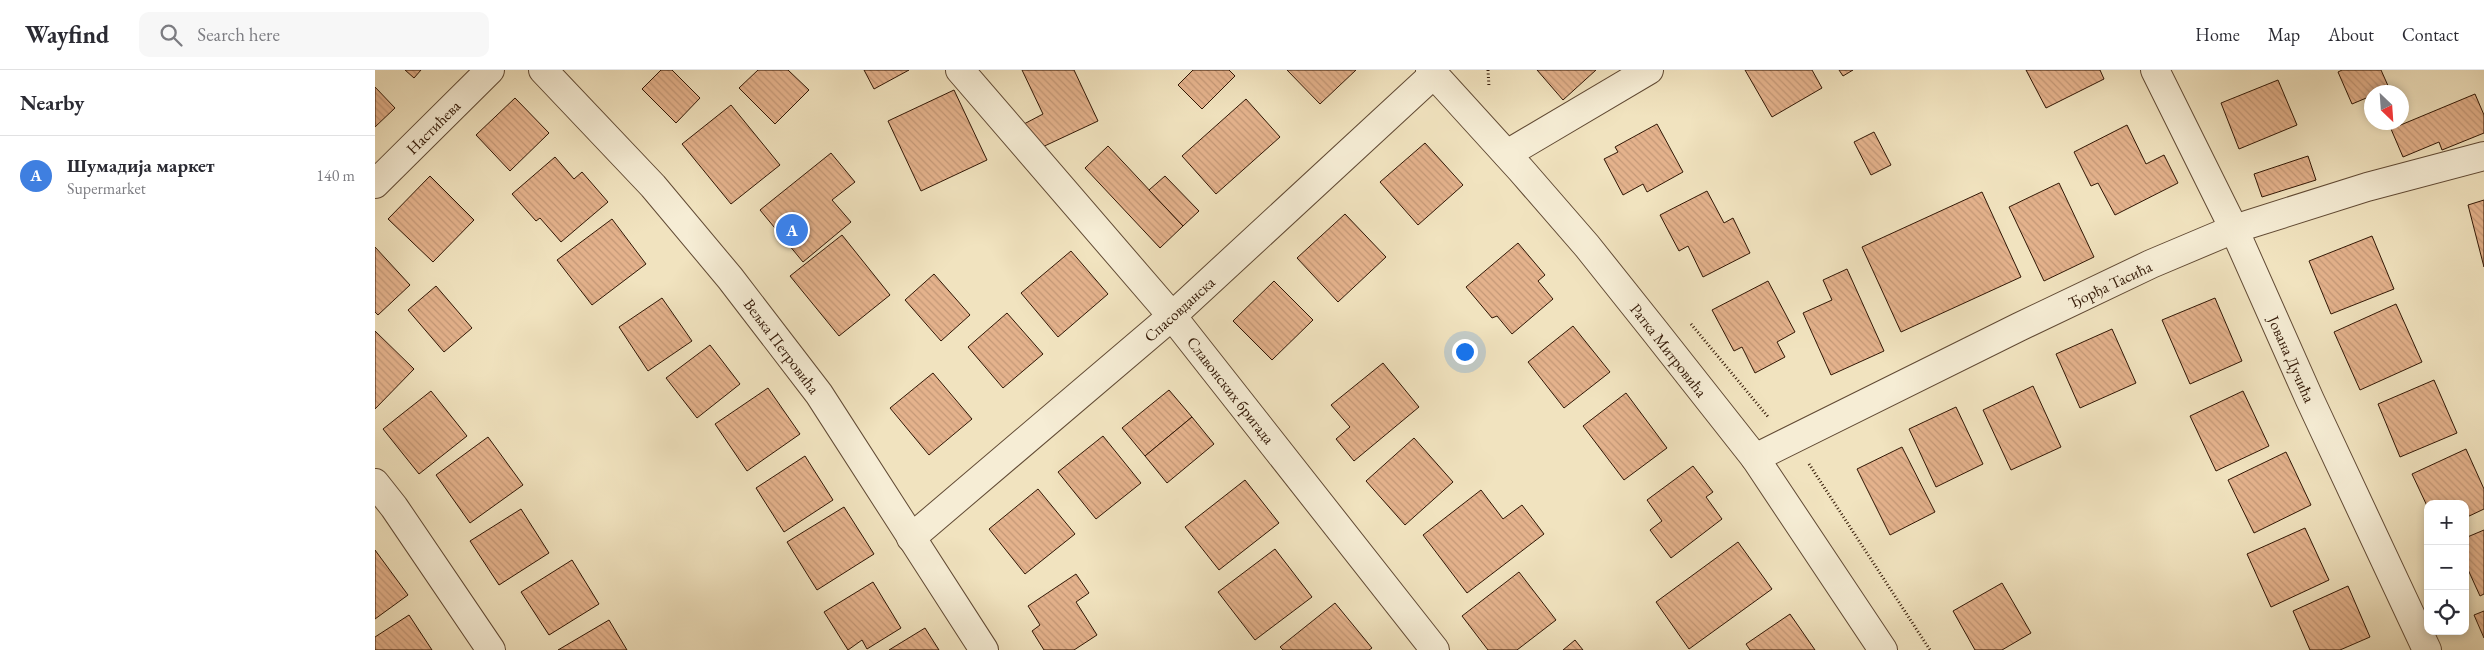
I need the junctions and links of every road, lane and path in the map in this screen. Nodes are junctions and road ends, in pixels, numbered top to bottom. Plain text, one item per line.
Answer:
1 (490, 70) edge
2 (543, 70) edge
3 (960, 70) edge
4 (1649, 70) edge
5 (2155, 70) edge
6 (1434, 71) edge
7 (1507, 154) junction
8 (2484, 156) edge
9 (375, 184) edge
10 (2234, 229) junction
11 (1172, 316) junction
12 (1755, 458) junction
13 (375, 484) edge
14 (911, 538) junction
15 (491, 650) edge
16 (984, 650) edge
17 (1435, 650) edge
18 (1883, 650) edge
19 (2427, 650) edge

1 - 9 street, Настићева
2 - 14 street, Вељка Петровића
3 - 11 street, Славонских бригада
4 - 7 street
5 - 10 street, Јована Дучића
6 - 7 street, Ратка Митровића
6 - 11 street, Спасовданска
7 - 12 street, Ратка Митровића
8 - 10 street, Ђорђа Тасића
10 - 12 street, Ђорђа Тасића
10 - 19 street, Јована Дучића
11 - 14 street, Спасовданска
11 - 17 street, Славонских бригада
12 - 18 street, Ратка Митровића
13 - 15 street
14 - 16 street, Вељка Петровића

